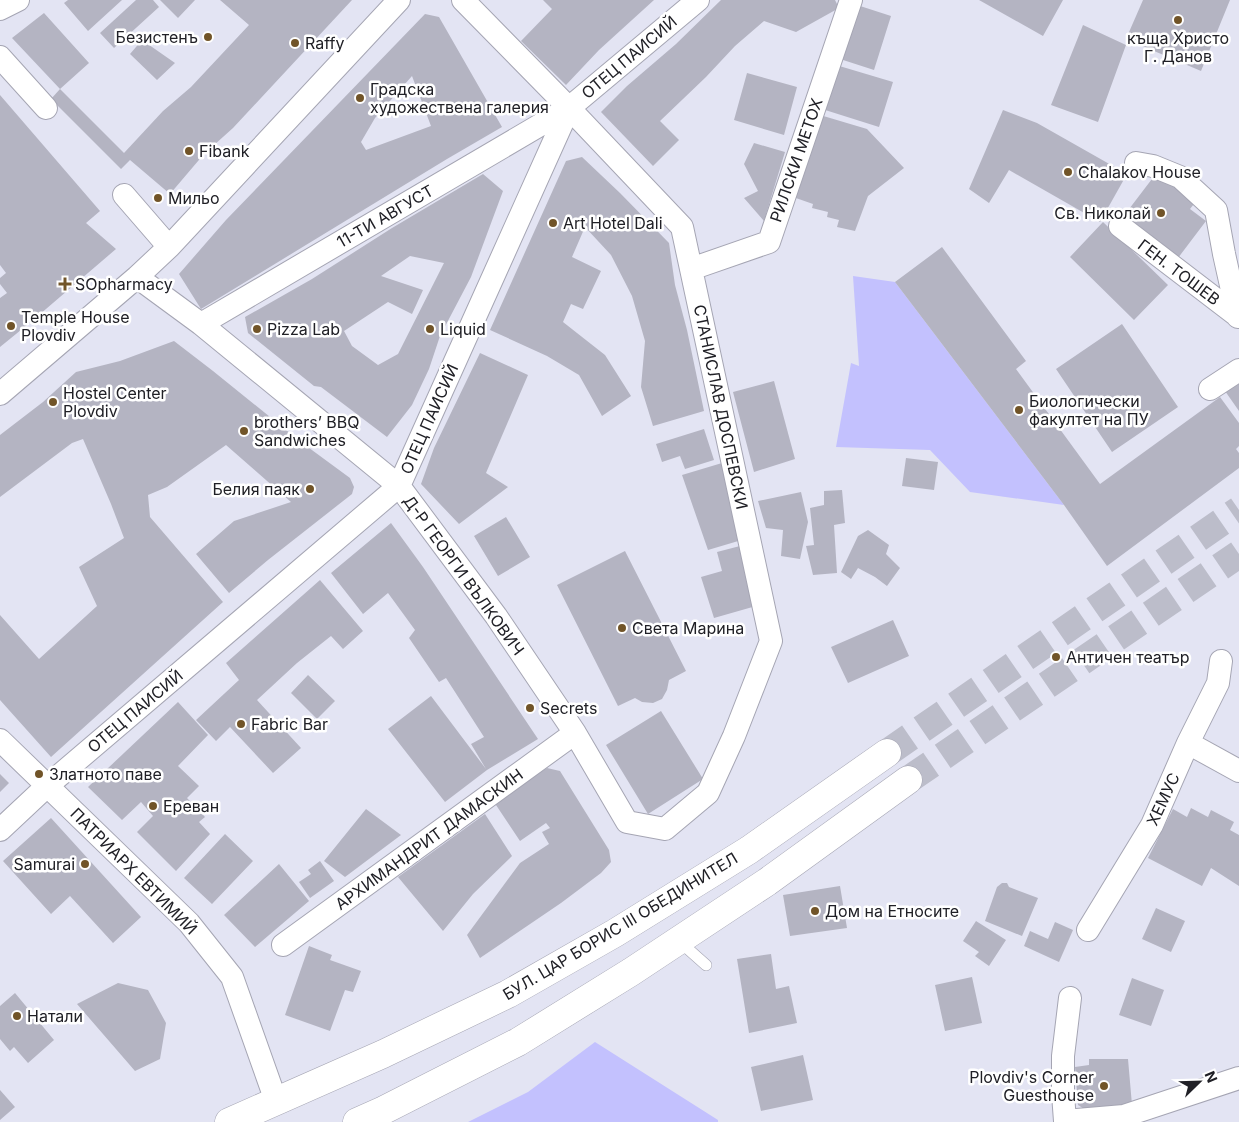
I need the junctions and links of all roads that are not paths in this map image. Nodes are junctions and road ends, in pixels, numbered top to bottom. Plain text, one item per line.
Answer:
1 (18, 0) edge
2 (399, 0) edge
3 (463, 0) edge
4 (698, 0) edge
5 (850, 0) edge
6 (0, 9) edge
7 (0, 57) edge
8 (46, 108) dead end
9 (569, 108) junction
10 (1136, 163) dead end
11 (124, 195) dead end
12 (1120, 226) dead end
13 (169, 247) junction
14 (691, 269) junction
15 (137, 277) junction
16 (1239, 317) edge
17 (202, 324) junction
18 (1239, 370) edge
19 (1210, 389) dead end
20 (0, 394) edge
21 (399, 486) junction
22 (1221, 661) dead end
23 (575, 733) junction
24 (0, 740) edge
25 (1188, 743) junction
26 (887, 753) tunnel mouth
27 (1239, 771) edge
28 (908, 780) tunnel mouth
29 (48, 786) junction
30 (627, 822) joint
31 (0, 830) edge
32 (1088, 930) dead end
33 (678, 941) junction
34 (282, 945) dead end
35 (706, 965) dead end
36 (1070, 998) dead end
37 (1239, 1078) edge
38 (276, 1101) junction
39 (1066, 1121) edge
40 (229, 1122) edge
41 (357, 1122) edge

1 - 6 street
2 - 13 street
3 - 9 street, СТАНИСЛАВ ДОСПЕВСКИ
4 - 9 street, ОТЕЦ ПАИСИЙ
5 - 14 street, РИЛСКИ МЕТОХ
7 - 8 street
9 - 14 street, СТАНИСЛАВ ДОСПЕВСКИ
9 - 17 street, 11-ТИ АВГУСТ
9 - 21 street, ОТЕЦ ПАИСИЙ
10 - 16 street
11 - 13 street
12 - 16 street, ГЕН. ТОШЕВ
13 - 15 street
14 - 30 street, СТАНИСЛАВ ДОСПЕВСКИ
15 - 17 street, Д-Р ГЕОРГИ ВЪЛКОВИЧ
15 - 20 street
17 - 21 street, Д-Р ГЕОРГИ ВЪЛКОВИЧ
18 - 19 street
21 - 23 street, Д-Р ГЕОРГИ ВЪЛКОВИЧ
21 - 29 street, ОТЕЦ ПАИСИЙ
22 - 25 street, ХЕМУС
23 - 30 street, Д-Р ГЕОРГИ ВЪЛКОВИЧ
23 - 34 street, АРХИМАНДРИТ ДАМАСКИН
24 - 29 street, ПАТРИАРХ ЕВТИМИЙ
25 - 27 street
25 - 32 street, ХЕМУС
26 - 38 main road, БУЛ. ЦАР БОРИС III ОБЕДИНИТЕЛ
28 - 33 main road
29 - 31 street, ОТЕЦ ПАИСИЙ
29 - 38 street, ПАТРИАРХ ЕВТИМИЙ
33 - 35 lane
33 - 41 main road
36 - 39 street
37 - 39 street
38 - 40 main road, БУЛ. ЦАР БОРИС III ОБЕДИНИТЕЛ

